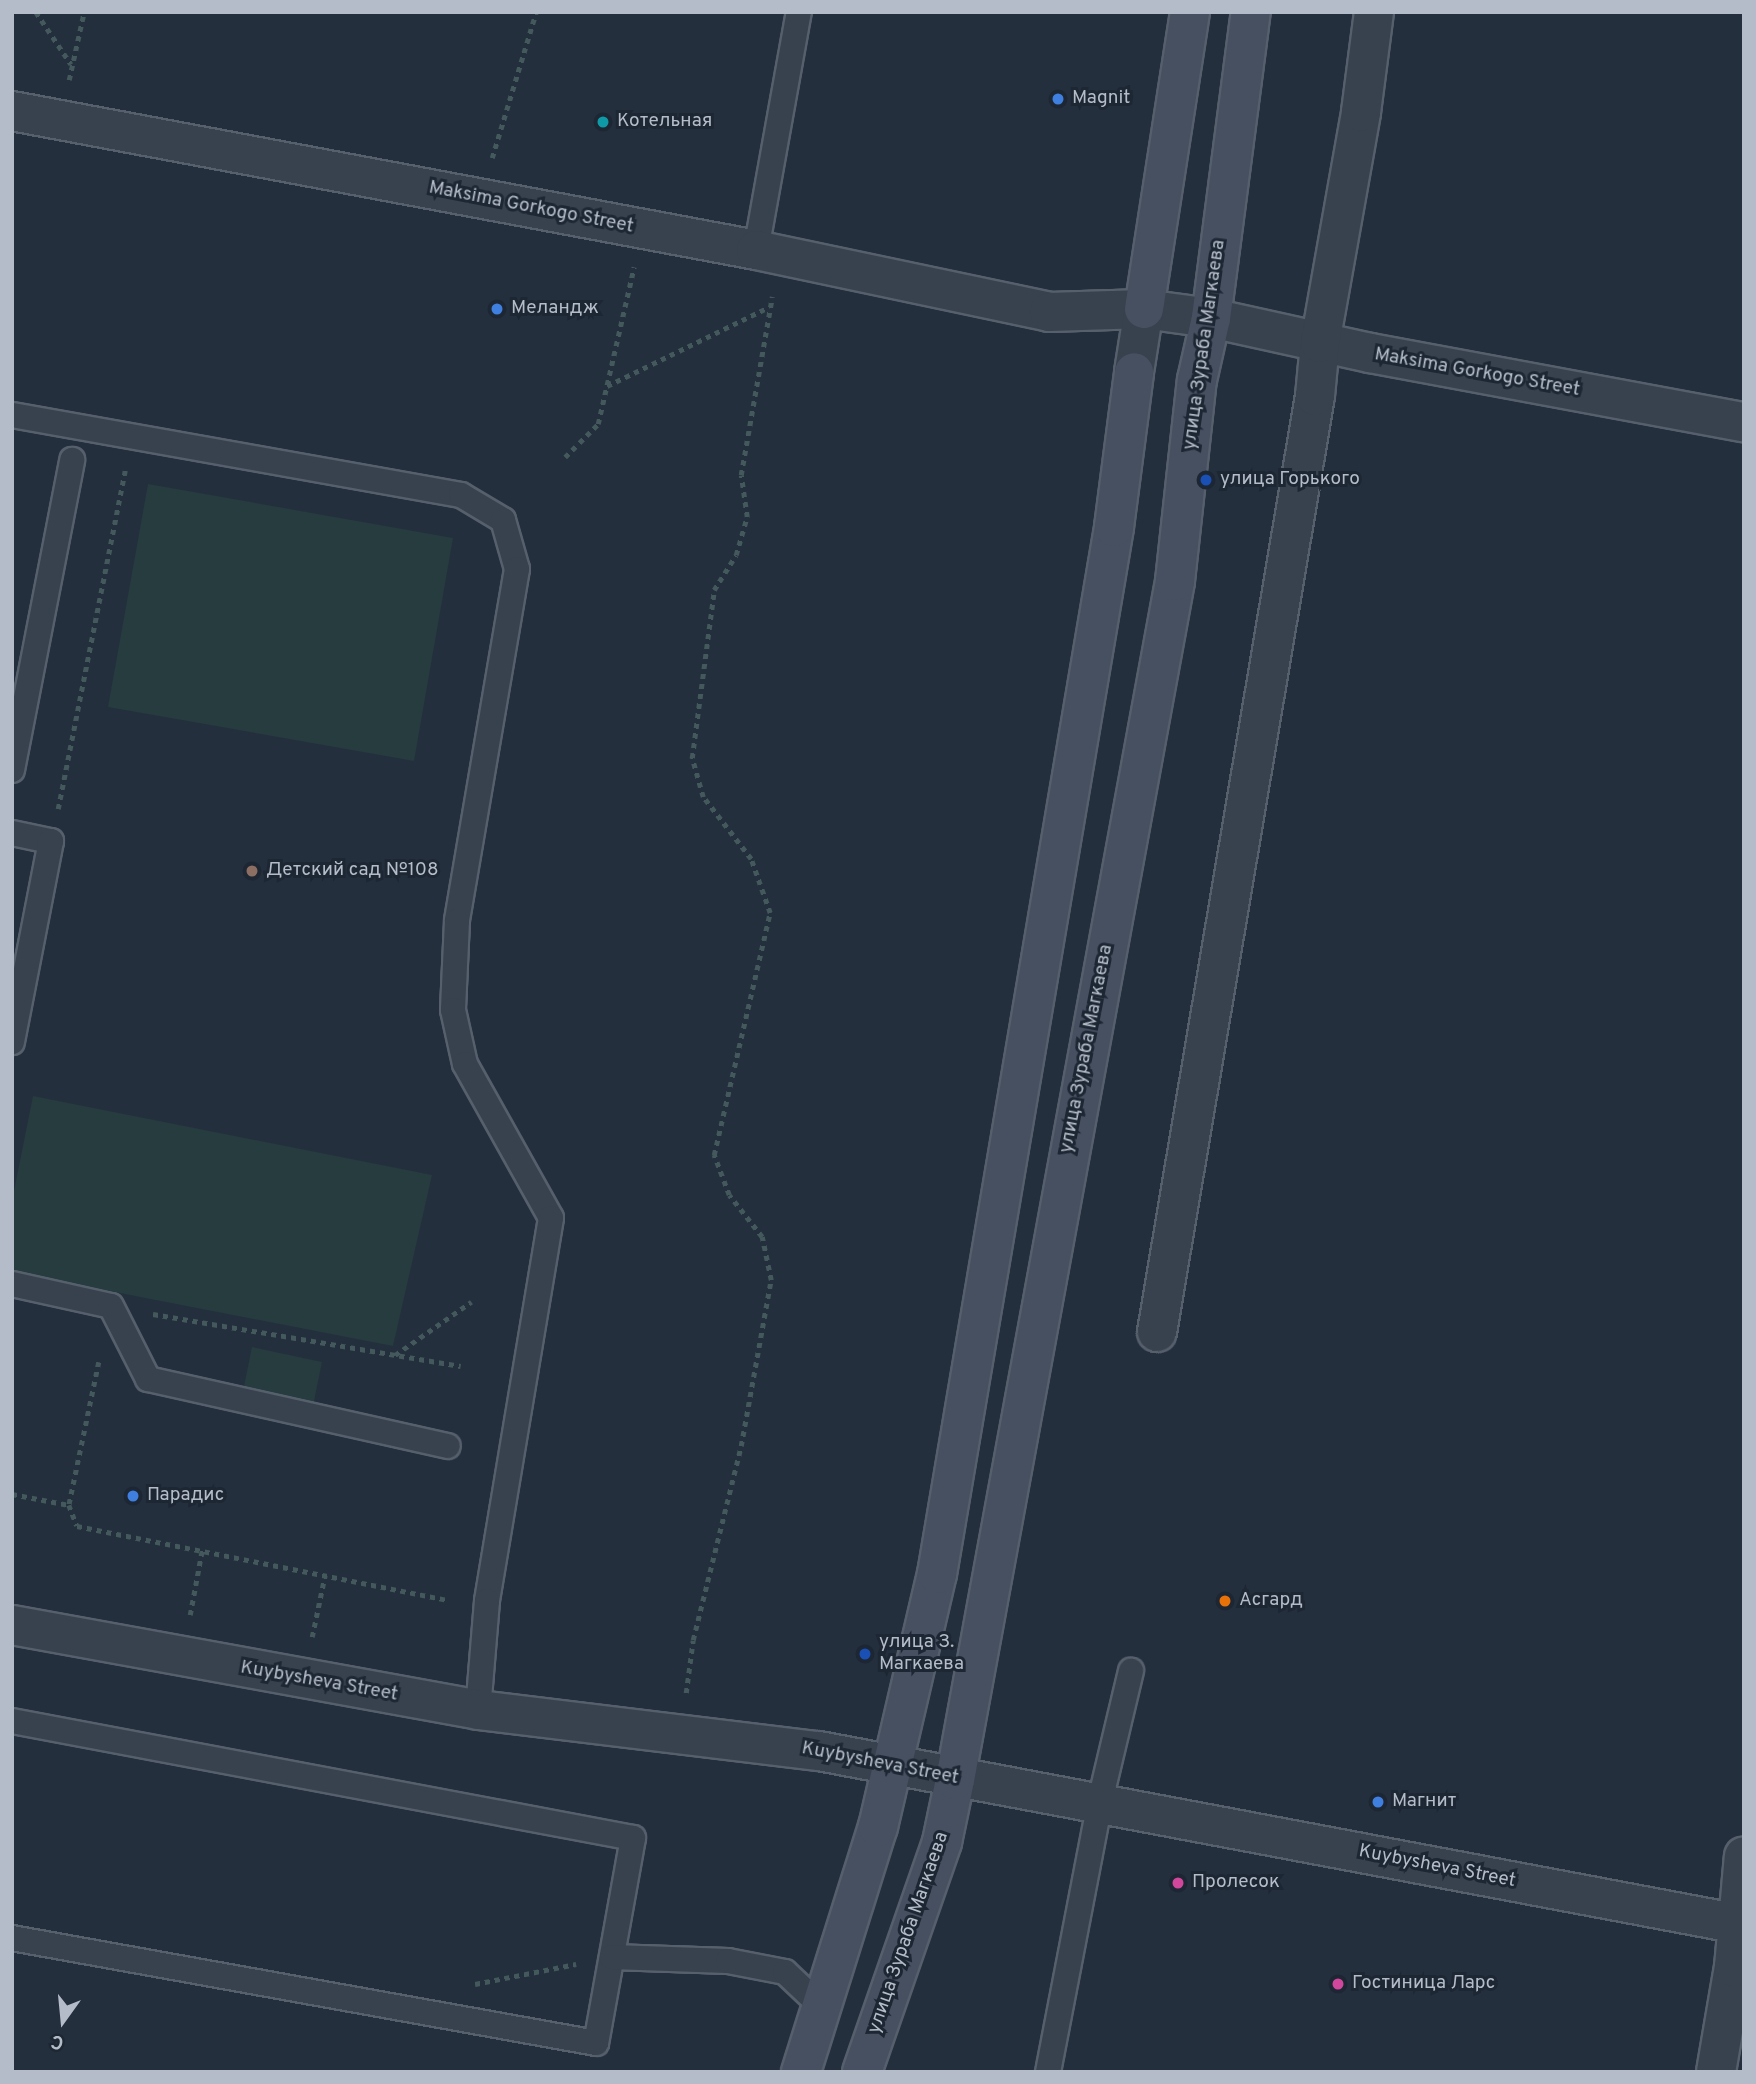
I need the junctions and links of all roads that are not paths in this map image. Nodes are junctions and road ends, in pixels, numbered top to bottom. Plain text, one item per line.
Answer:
1 (799, 12) edge
2 (1190, 12) edge
3 (1251, 12) edge
4 (1374, 12) edge
5 (12, 111) edge
6 (756, 250) junction
7 (1144, 309) junction
8 (1211, 318) junction
9 (1320, 343) junction
10 (1134, 372) joint
11 (12, 415) edge
12 (1744, 422) edge
13 (72, 460) dead end
14 (12, 770) edge
15 (12, 833) edge
16 (12, 1042) edge
17 (12, 1284) edge
18 (1157, 1332) dead end
19 (448, 1446) dead end
20 (12, 1625) edge
21 (1130, 1671) dead end
22 (478, 1710) junction
23 (12, 1721) edge
24 (890, 1768) junction
25 (955, 1780) junction
26 (1100, 1801) junction
27 (1744, 1856) edge
28 (1740, 1924) edge
29 (12, 1938) edge
30 (611, 1957) junction
31 (820, 2005) junction
32 (802, 2072) edge
33 (862, 2072) edge
34 (1048, 2072) edge
35 (1716, 2072) edge

1 - 6 lane
2 - 7 main road
3 - 8 main road, улица Зураба Магкаева
4 - 9 street
5 - 6 street, Maksima Gorkogo Street
6 - 7 street, Maksima Gorkogo Street
7 - 8 street, Maksima Gorkogo Street
7 - 10 street
8 - 9 street, Maksima Gorkogo Street
8 - 25 main road, улица Зураба Магкаева
9 - 12 street, Maksima Gorkogo Street
9 - 18 street
10 - 24 main road
11 - 22 lane
13 - 14 lane
15 - 16 lane
17 - 19 lane
20 - 22 street, Kuybysheva Street
21 - 26 lane
22 - 24 street, Kuybysheva Street
23 - 30 lane
24 - 25 street, Kuybysheva Street
24 - 31 main road
25 - 26 street, Kuybysheva Street
25 - 33 main road, улица Зураба Магкаева
26 - 28 street, Kuybysheva Street
26 - 34 lane
27 - 28 street
28 - 35 street
29 - 30 lane
30 - 31 lane
31 - 32 main road

